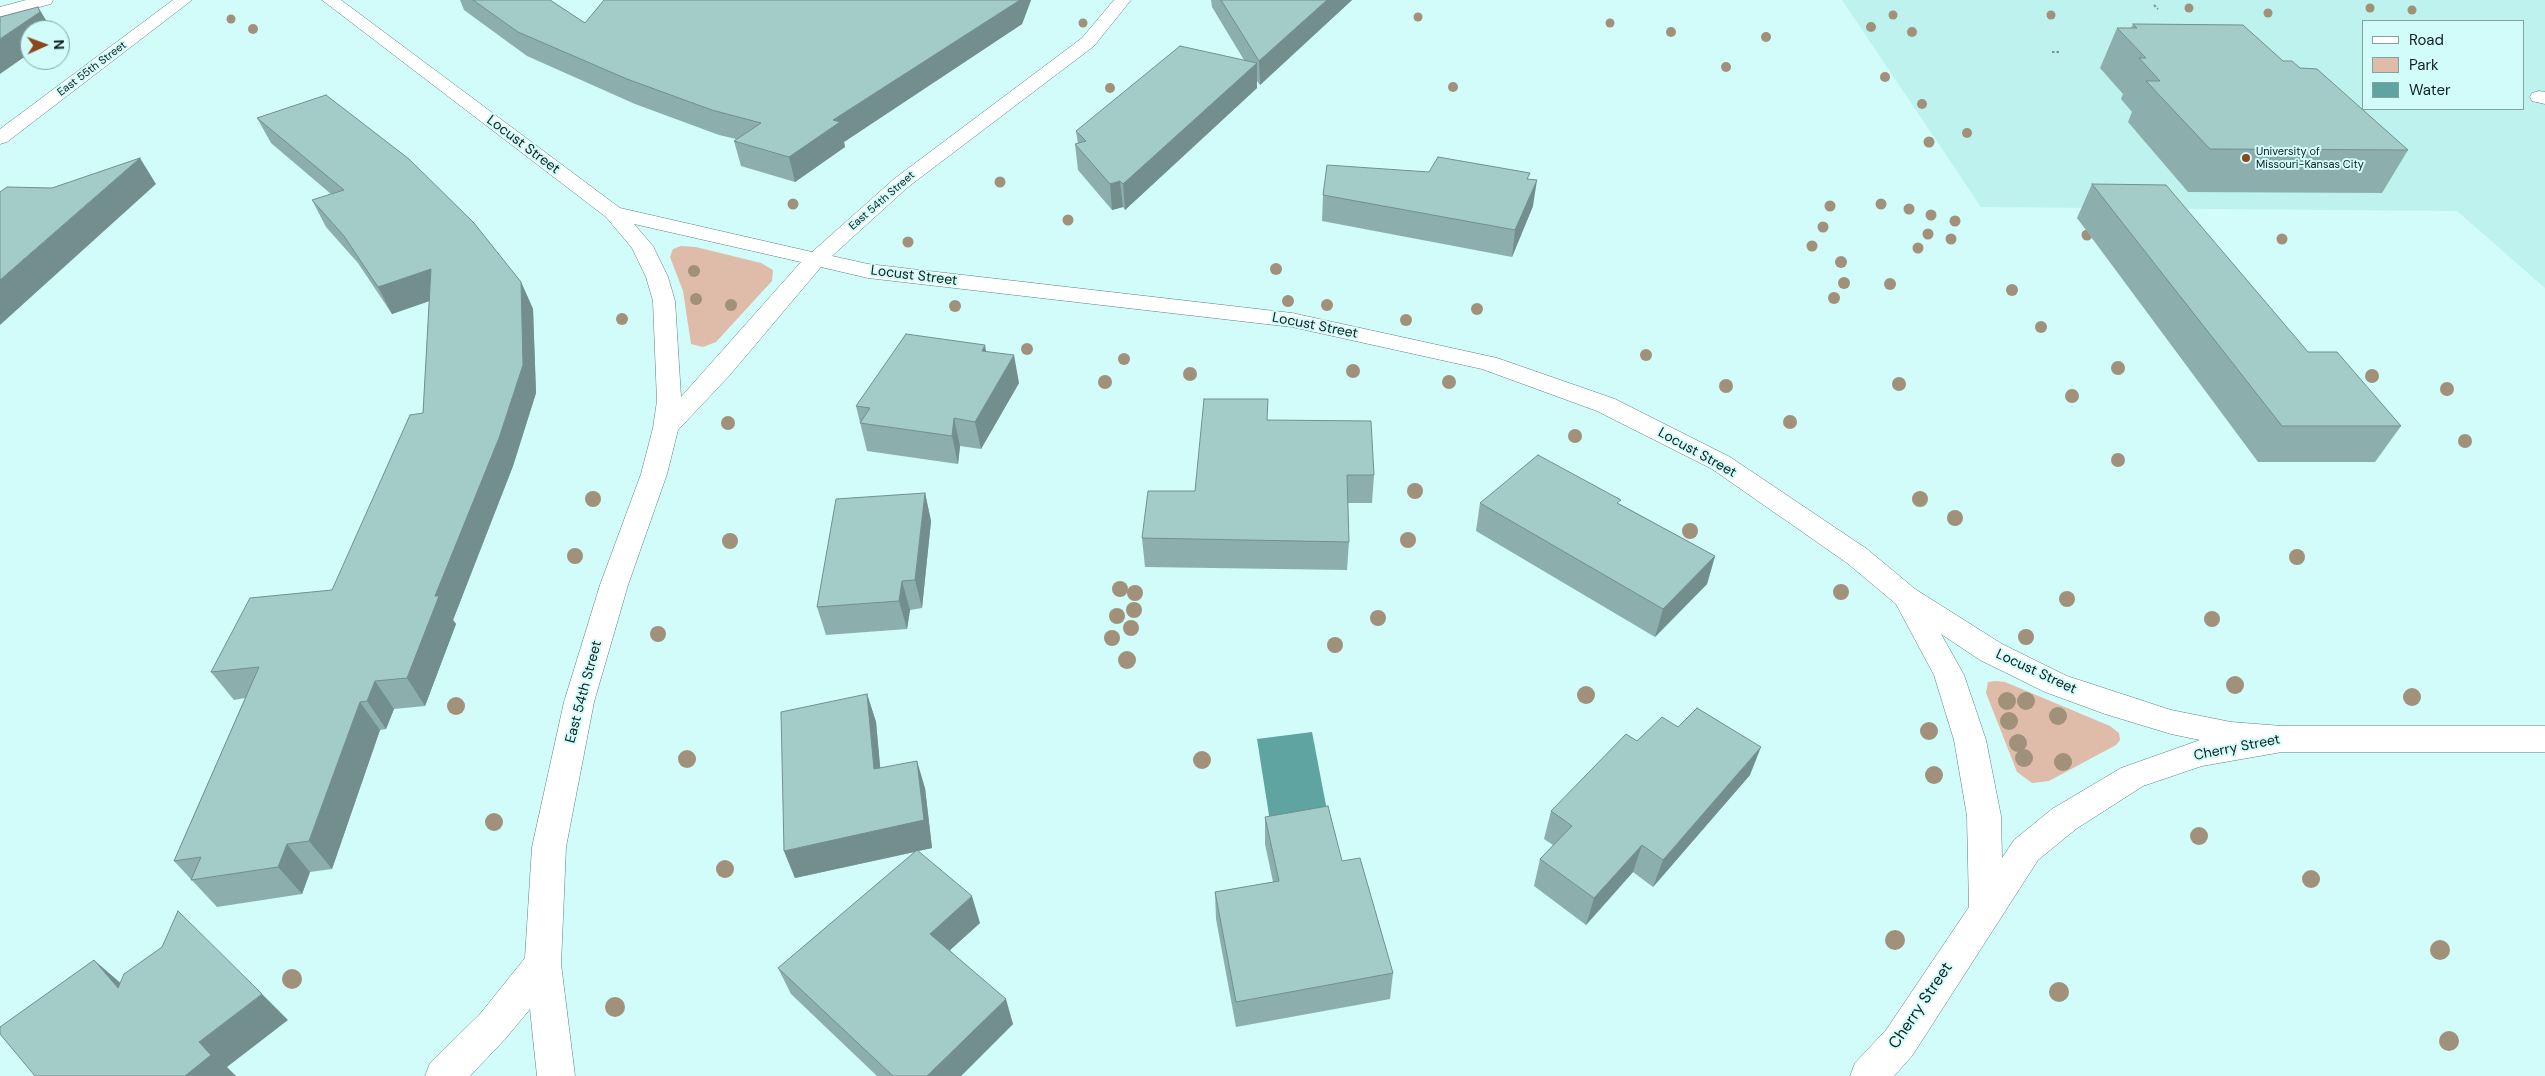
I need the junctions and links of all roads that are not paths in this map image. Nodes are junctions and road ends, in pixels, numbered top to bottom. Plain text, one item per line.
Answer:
1 (45, 0) edge
2 (184, 0) edge
3 (330, 0) edge
4 (1123, 0) edge
5 (0, 12) edge
6 (0, 138) edge
7 (613, 213) junction
8 (815, 260) junction
9 (666, 428) junction
10 (1906, 596) junction
11 (2282, 739) junction
12 (2545, 739) edge
13 (1986, 908) junction
14 (543, 964) junction
15 (444, 1076) edge
16 (556, 1076) edge
17 (1869, 1076) edge

1 - 5 street
2 - 6 street, East 55th Street
3 - 7 street, Locust Street
4 - 8 street, East 54th Street
7 - 8 street, Locust Street
7 - 9 street, East 54th Street
8 - 9 street, East 54th Street
8 - 10 street, Locust Street
9 - 14 street, East 54th Street
10 - 11 street, Locust Street
10 - 13 street
11 - 12 street, Cherry Street
11 - 13 street, Cherry Street
13 - 17 street, Cherry Street
14 - 15 street
14 - 16 street, East 54th Street

